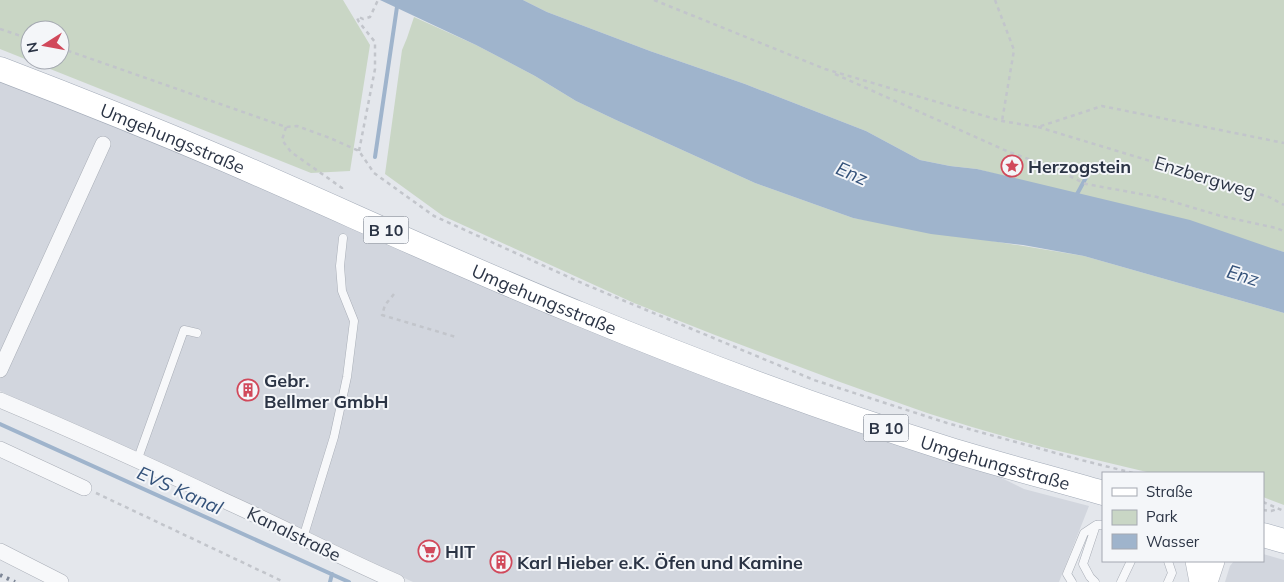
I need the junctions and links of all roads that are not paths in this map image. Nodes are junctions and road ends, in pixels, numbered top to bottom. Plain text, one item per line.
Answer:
1 (0, 69) edge
2 (103, 144) dead end
3 (343, 238) dead end
4 (197, 333) dead end
5 (0, 370) edge
6 (0, 400) edge
7 (0, 448) edge
8 (137, 461) junction
9 (84, 488) road end
10 (1102, 493) edge
11 (1099, 525) edge
12 (1264, 535) edge
13 (303, 538) junction
14 (1284, 541) edge
15 (0, 551) edge
16 (1131, 562) edge
17 (1168, 562) edge
18 (1196, 562) edge
19 (1214, 562) edge
20 (61, 582) edge
21 (397, 582) edge
22 (1072, 582) edge
23 (1095, 582) edge
24 (1121, 582) edge
25 (1168, 582) edge
26 (1200, 582) edge
27 (1208, 582) edge

1 - 10 main road, Umgehungsstraße / B 10
2 - 5 street
3 - 13 lane
4 - 8 lane
6 - 8 street, Kanalstraße
7 - 9 street
8 - 13 street, Kanalstraße
11 - 22 lane
11 - 23 lane
12 - 14 main road
13 - 21 street, Kanalstraße
15 - 20 street
16 - 24 lane
17 - 25 lane
18 - 26 main road
19 - 27 main road

